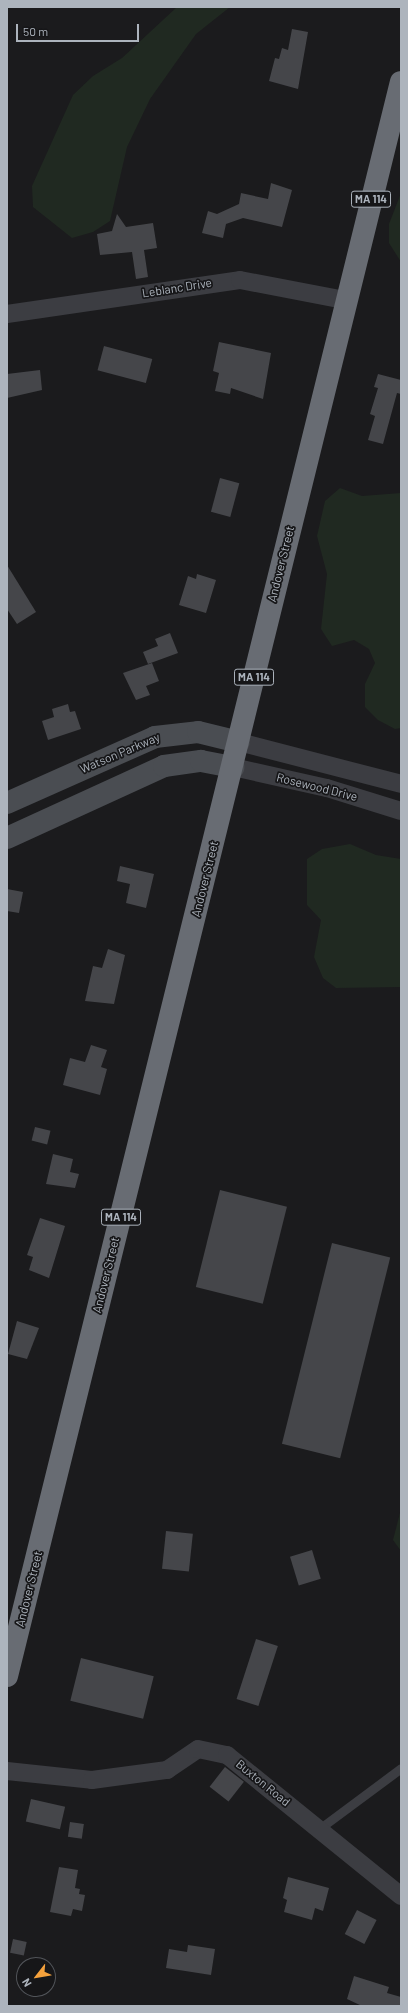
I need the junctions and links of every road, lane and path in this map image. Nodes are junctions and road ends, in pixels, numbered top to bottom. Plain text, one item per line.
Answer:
1 (401, 82) edge
2 (346, 300) junction
3 (7, 314) edge
4 (239, 742) junction
5 (233, 767) junction
6 (401, 784) edge
7 (7, 803) edge
8 (401, 811) edge
9 (7, 838) edge
10 (7, 1676) edge
11 (401, 1768) edge
12 (7, 1771) edge
13 (319, 1829) junction
14 (401, 1896) edge

1 - 2 highway, Andover Street / MA 114
2 - 3 street, Leblanc Drive
2 - 4 highway, Andover Street / MA 114
4 - 5 highway, Andover Street / MA 114
4 - 6 street, Rosewood Drive
4 - 7 main road, Watson Parkway
5 - 8 street, Rosewood Drive
5 - 9 main road
5 - 10 highway, Andover Street / MA 114
11 - 13 lane
12 - 13 street, Buxton Road
13 - 14 street, Buxton Road

